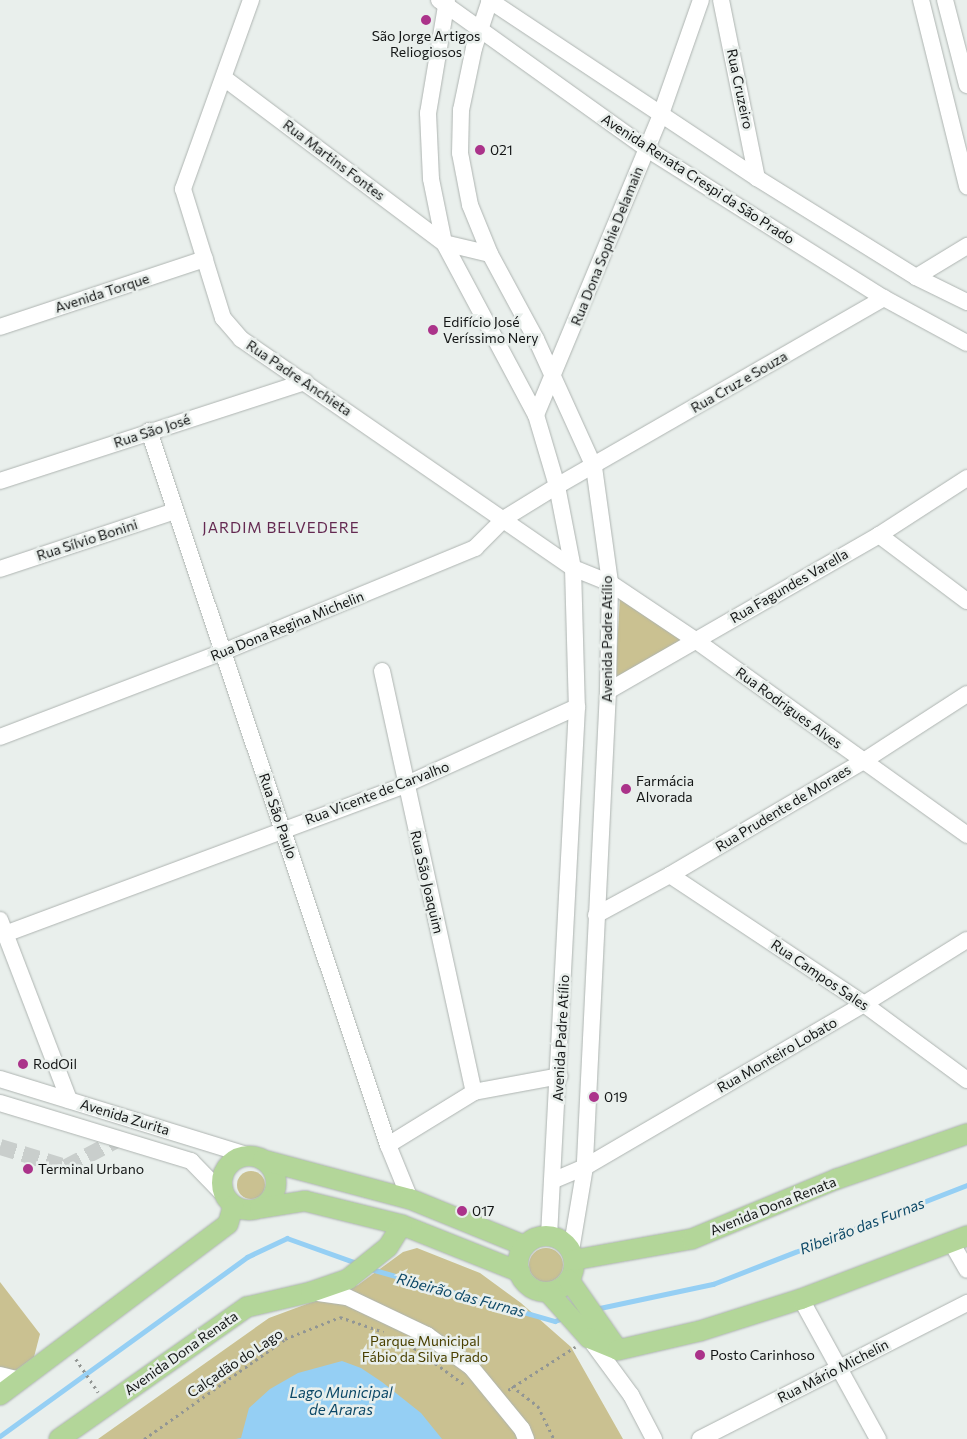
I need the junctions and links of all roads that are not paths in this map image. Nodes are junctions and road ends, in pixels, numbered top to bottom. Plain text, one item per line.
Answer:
1 (251, 0) edge
2 (490, 0) edge
3 (702, 0) edge
4 (720, 0) edge
5 (921, 0) edge
6 (945, 0) edge
7 (444, 2) edge
8 (481, 32) junction
9 (224, 78) junction
10 (967, 85) edge
11 (661, 114) junction
12 (647, 149) junction
13 (757, 178) junction
14 (967, 186) edge
15 (444, 243) junction
16 (967, 246) edge
17 (490, 254) junction
18 (205, 259) junction
19 (916, 277) junction
20 (884, 298) junction
21 (967, 302) edge
22 (0, 327) edge
23 (967, 343) edge
24 (552, 379) junction
25 (305, 382) junction
26 (536, 415) junction
27 (149, 431) junction
28 (594, 467) junction
29 (967, 478) edge
30 (0, 481) edge
31 (557, 486) junction
32 (175, 511) junction
33 (505, 518) junction
34 (879, 535) junction
35 (573, 568) junction
36 (0, 569) edge
37 (610, 583) junction
38 (967, 601) edge
39 (696, 640) junction
40 (223, 652) junction
41 (382, 671) dead end
42 (608, 691) junction
43 (967, 694) edge
44 (577, 708) junction
45 (0, 737) edge
46 (862, 762) junction
47 (405, 785) junction
48 (283, 830) junction
49 (967, 835) edge
50 (670, 875) junction
51 (596, 915) junction
52 (3, 927) edge
53 (967, 940) edge
54 (864, 1004) junction
55 (560, 1076) junction
56 (0, 1080) edge
57 (967, 1080) edge
58 (474, 1092) junction
59 (69, 1100) junction
60 (0, 1103) edge
61 (967, 1134) edge
62 (388, 1145) junction
63 (256, 1158) junction
64 (585, 1166) junction
65 (552, 1181) junction
66 (410, 1200) junction
67 (228, 1208) junction
68 (260, 1208) junction
69 (402, 1225) junction
70 (549, 1236) junction
71 (959, 1239) edge
72 (525, 1246) junction
73 (573, 1256) junction
74 (967, 1270) edge
75 (520, 1272) junction
76 (569, 1280) junction
77 (311, 1292) junction
78 (548, 1292) junction
79 (801, 1299) junction
80 (967, 1302) edge
81 (589, 1338) junction
82 (618, 1350) junction
83 (838, 1368) junction
84 (0, 1375) edge
85 (20, 1380) junction
86 (0, 1395) edge
87 (631, 1395) junction
88 (59, 1439) edge
89 (526, 1439) edge
90 (654, 1439) edge
91 (700, 1439) edge
92 (878, 1439) edge

1 - 9 street, Rua Padre Anchieta
2 - 8 street, Avenida Padre Atílio
2 - 11 street
3 - 11 street, Rua Dona Sophie Delamain
4 - 13 street, Rua Cruzeiro
5 - 14 street
6 - 10 street
7 - 8 street, Avenida Renata Crespi da São Prado
7 - 15 street, Avenida Padre Atílio
8 - 12 street, Avenida Renata Crespi da São Prado
8 - 17 street, Avenida Padre Atílio
9 - 15 street, Rua Martins Fontes
9 - 18 street, Rua Padre Anchieta
11 - 12 street, Rua Dona Sophie Delamain
11 - 13 street
12 - 20 street, Avenida Renata Crespi da São Prado
12 - 24 street, Rua Dona Sophie Delamain
13 - 19 street
15 - 17 street
15 - 26 street, Avenida Padre Atílio
16 - 19 street
17 - 24 street, Avenida Padre Atílio
18 - 22 street, Avenida Torque
18 - 25 street, Rua Padre Anchieta
19 - 21 street
20 - 23 street, Avenida Renata Crespi da São Prado
20 - 28 street, Rua Cruz e Souza
24 - 26 street, Rua Dona Sophie Delamain
24 - 28 street, Avenida Padre Atílio
25 - 27 street, Rua São José
25 - 33 street, Rua Padre Anchieta
26 - 31 street, Avenida Padre Atílio
27 - 30 street, Rua São José
27 - 32 street, Rua São Paulo
28 - 31 street, Rua Cruz e Souza
28 - 37 street, Avenida Padre Atílio
29 - 34 street, Rua Fagundes Varella
31 - 33 street, Rua Dona Regina Michelin
31 - 35 street, Avenida Padre Atílio
32 - 36 street, Rua Sílvio Bonini
32 - 40 street, Rua São Paulo
33 - 35 street, Rua Padre Anchieta
33 - 40 street, Rua Dona Regina Michelin
34 - 38 street
34 - 39 street, Rua Fagundes Varella
35 - 37 street, Rua Padre Anchieta
35 - 44 street, Avenida Padre Atílio
37 - 39 street, Rua Rodrigues Alves
37 - 42 street, Avenida Padre Atílio
39 - 42 street, Rua Fagundes Varella
39 - 46 street, Rua Rodrigues Alves
40 - 45 street, Rua Dona Regina Michelin
40 - 48 street, Rua São Paulo
41 - 47 street, Rua São Joaquim
42 - 51 street, Avenida Padre Atílio
43 - 46 street, Rua Prudente de Moraes
44 - 47 street, Rua Vicente de Carvalho
44 - 55 street, Avenida Padre Atílio
46 - 49 street, Rua Rodrigues Alves
46 - 50 street, Rua Prudente de Moraes
47 - 48 street, Rua Vicente de Carvalho
47 - 58 street, Rua São Joaquim
48 - 52 street, Rua Vicente de Carvalho
48 - 62 street, Rua São Paulo
50 - 51 street, Rua Prudente de Moraes
50 - 54 street, Rua Campos Sales
51 - 64 street, Avenida Padre Atílio
52 - 59 street
53 - 54 street, Rua Monteiro Lobato
54 - 57 street, Rua Campos Sales
54 - 64 street, Rua Monteiro Lobato
55 - 58 street
55 - 65 street, Avenida Padre Atílio
56 - 59 street, Avenida Zurita
58 - 62 street
59 - 63 street, Avenida Zurita
60 - 67 street, Avenida Zurita
61 - 73 main road, Avenida Dona Renata
62 - 66 street, Rua São Paulo
63 - 66 main road
63 - 67 main road
63 - 68 main road
64 - 65 street, Rua Monteiro Lobato
64 - 73 street, Avenida Padre Atílio
65 - 70 street, Avenida Padre Atílio
66 - 72 main road
67 - 68 main road
67 - 85 main road
68 - 69 main road
69 - 75 main road
69 - 77 main road, Avenida Dona Renata
70 - 72 main road
70 - 73 main road
71 - 74 street
71 - 79 main road
72 - 75 main road
73 - 76 main road
75 - 78 main road
76 - 78 main road
76 - 82 main road
77 - 88 main road, Avenida Dona Renata
77 - 89 street
78 - 81 main road
79 - 82 main road
79 - 83 street
80 - 83 street, Rua Mário Michelin
81 - 82 main road
81 - 87 street
82 - 87 street
83 - 91 street, Rua Mário Michelin
83 - 92 street
84 - 85 street
85 - 86 main road
87 - 90 street

